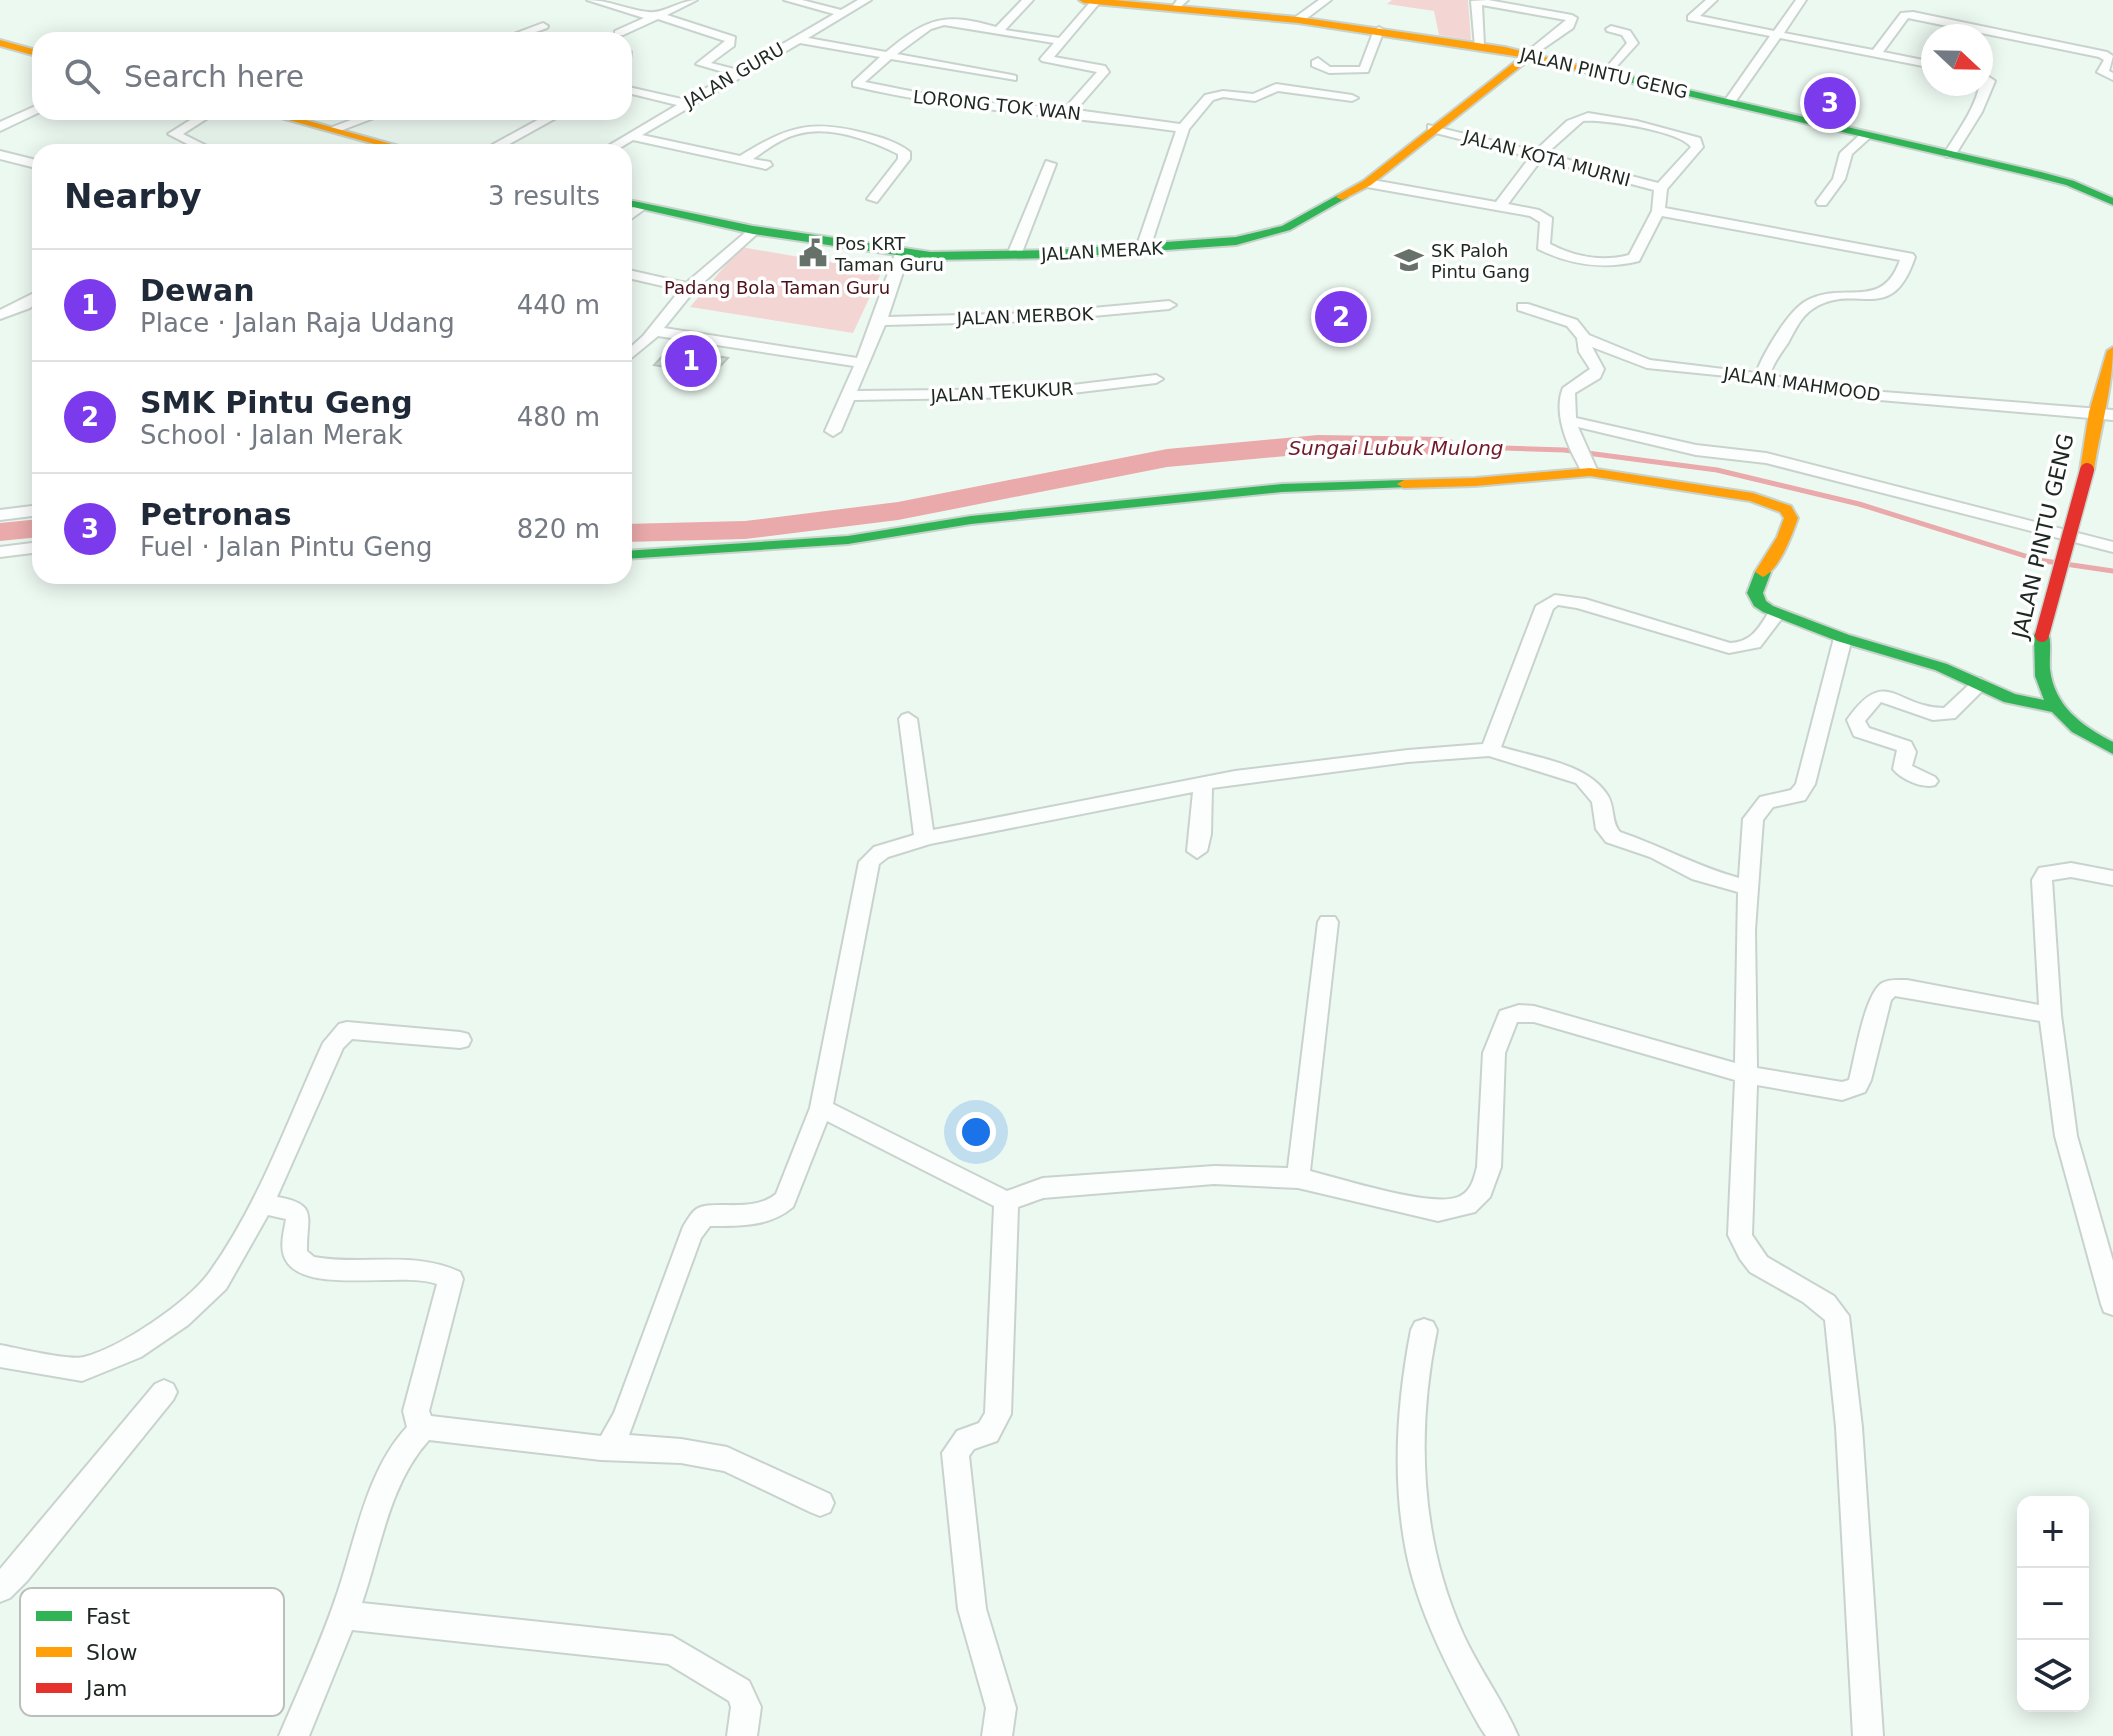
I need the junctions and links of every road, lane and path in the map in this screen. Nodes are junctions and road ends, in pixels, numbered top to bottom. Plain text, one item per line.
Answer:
1 (592, 0) edge
2 (692, 0) edge
3 (789, 0) edge
4 (866, 0) edge
5 (1028, 0) edge
6 (1326, 0) edge
7 (1712, 0) edge
8 (1801, 0) edge
9 (1090, 1) edge
10 (1180, 3) edge
11 (841, 13) junction
12 (655, 16) junction
13 (1298, 20) junction
14 (543, 26) dead end
15 (1000, 29) junction
16 (1611, 29) dead end
17 (1379, 30) junction
18 (526, 32) edge
19 (621, 32) edge
20 (1779, 35) junction
21 (796, 39) junction
22 (1061, 41) junction
23 (0, 43) edge
24 (1479, 45) junction
25 (32, 52) edge
26 (1876, 53) junction
27 (892, 56) junction
28 (1528, 56) junction
29 (1318, 61) dead end
30 (1921, 62) edge
31 (737, 73) junction
32 (1607, 74) junction
33 (2113, 77) edge
34 (1012, 78) dead end
35 (632, 91) edge
36 (1985, 96) edge
37 (1352, 98) dead end
38 (685, 103) junction
39 (1729, 103) junction
40 (32, 111) edge
41 (1068, 112) junction
42 (198, 120) edge
43 (297, 120) edge
44 (360, 120) edge
45 (546, 120) edge
46 (0, 127) edge
47 (1183, 128) junction
48 (1432, 128) junction
49 (333, 129) junction
50 (1868, 134) junction
51 (630, 136) junction
52 (196, 144) edge
53 (386, 144) edge
54 (500, 144) edge
55 (617, 144) edge
56 (1950, 154) junction
57 (0, 155) edge
58 (1538, 157) junction
59 (742, 160) junction
60 (32, 163) edge
61 (1050, 164) dead end
62 (766, 165) dead end
63 (1367, 183) junction
64 (1661, 188) junction
65 (873, 199) dead end
66 (2112, 201) edge
67 (1822, 202) dead end
68 (632, 204) edge
69 (1501, 205) junction
70 (643, 206) junction
71 (1658, 211) junction
72 (632, 214) edge
73 (753, 230) junction
74 (1143, 248) junction
75 (902, 254) junction
76 (1014, 255) junction
77 (632, 275) edge
78 (689, 288) junction
79 (32, 302) edge
80 (1169, 305) dead end
81 (1523, 307) dead end
82 (0, 315) edge
83 (880, 321) junction
84 (654, 331) junction
85 (1584, 338) junction
86 (632, 351) edge
87 (2113, 351) edge
88 (863, 363) junction
89 (1762, 378) junction
90 (1156, 379) dead end
91 (848, 396) junction
92 (2104, 414) edge
93 (1572, 429) junction
94 (833, 431) dead end
95 (1587, 467) junction
96 (32, 511) edge
97 (0, 515) edge
98 (2113, 547) edge
99 (32, 548) edge
100 (0, 552) edge
101 (632, 554) edge
102 (1777, 613) junction
103 (1843, 638) junction
104 (1980, 684) junction
105 (2052, 707) junction
106 (908, 719) dead end
107 (2113, 749) edge
108 (1490, 750) junction
109 (1928, 781) dead end
110 (1203, 783) junction
111 (924, 838) junction
112 (1197, 851) dead end
113 (2113, 878) edge
114 (1748, 888) junction
115 (1328, 922) dead end
116 (2050, 1015) junction
117 (460, 1040) dead end
118 (1746, 1075) junction
119 (821, 1108) junction
120 (1298, 1178) junction
121 (1006, 1201) junction
122 (262, 1204) junction
123 (2105, 1254) edge
124 (2113, 1304) edge
125 (1424, 1330) dead end
126 (0, 1356) edge
127 (164, 1392) dead end
128 (424, 1427) junction
129 (609, 1446) junction
130 (820, 1503) dead end
131 (0, 1588) edge
132 (344, 1615) junction
133 (294, 1736) edge
134 (742, 1736) edge
135 (997, 1736) edge
136 (1503, 1736) edge
137 (1868, 1736) edge

1 - 12 street
2 - 12 street
3 - 11 street
4 - 11 street, JALAN GURU
5 - 15 street
6 - 13 street
7 - 20 street
8 - 20 street
9 - 10 street, JALAN PINTU GENG
9 - 22 street
10 - 13 street, JALAN PINTU GENG
11 - 21 street, JALAN GURU
12 - 19 street
12 - 31 street
13 - 17 street, JALAN PINTU GENG
14 - 18 street
15 - 22 street
15 - 27 street
16 - 32 street
17 - 24 street, JALAN PINTU GENG
17 - 29 street
20 - 26 street
20 - 39 street
21 - 27 street, LORONG TOK WAN
21 - 31 street, JALAN GURU
22 - 41 street
23 - 25 street
24 - 28 street, JALAN PINTU GENG
24 - 28 street
26 - 30 street
26 - 33 street
27 - 34 street, LORONG TOK WAN
27 - 41 street, LORONG TOK WAN
28 - 32 street, JALAN PINTU GENG
28 - 48 street, JALAN MERAK
31 - 38 street, JALAN GURU
32 - 39 street, JALAN PINTU GENG
35 - 38 street
36 - 56 street
37 - 47 street
38 - 51 street, JALAN GURU
39 - 50 street, JALAN PINTU GENG
40 - 46 street
41 - 47 street, LORONG TOK WAN
42 - 52 street
43 - 49 street
44 - 49 street
45 - 54 street
47 - 74 street
48 - 58 street, JALAN KOTA MURNI
48 - 63 street, JALAN MERAK
49 - 53 street
50 - 56 street, JALAN PINTU GENG
50 - 67 street
51 - 55 street, JALAN GURU
51 - 59 street
56 - 66 street, JALAN PINTU GENG
57 - 60 street
58 - 64 street, JALAN KOTA MURNI
58 - 64 street
58 - 69 street
59 - 62 street
59 - 65 street
61 - 76 street
63 - 69 street
63 - 74 street, JALAN MERAK
64 - 71 street
68 - 70 street, JALAN MERAK
69 - 71 street
70 - 72 street
70 - 73 street, JALAN MERAK
71 - 89 street
73 - 75 street, JALAN MERAK
73 - 78 street
74 - 76 street, JALAN MERAK
75 - 76 street, JALAN MERAK
75 - 83 street
77 - 78 street
78 - 84 street
79 - 82 street
80 - 83 street, JALAN MERBOK
81 - 85 street, JALAN MAHMOOD
83 - 88 street
84 - 86 street
84 - 88 street
85 - 89 street, JALAN MAHMOOD
85 - 93 street
87 - 92 street, JALAN PINTU GENG
88 - 91 street
89 - 92 street, JALAN MAHMOOD
90 - 91 street, JALAN TEKUKUR
91 - 94 street
92 - 105 street, JALAN PINTU GENG, bridge
93 - 95 street
93 - 98 street
95 - 101 street
95 - 102 street
96 - 97 street
99 - 100 street
102 - 103 street
102 - 108 street
103 - 104 street
103 - 114 street
104 - 105 street
104 - 109 street
105 - 107 street
106 - 111 street
108 - 110 street
108 - 114 street
110 - 111 street
110 - 112 street
111 - 119 street
113 - 116 street
114 - 118 street
115 - 120 street
116 - 118 street
116 - 123 street
117 - 122 street
118 - 120 street
118 - 137 street
119 - 121 street
119 - 129 street
120 - 121 street
121 - 135 street
122 - 126 street
122 - 128 street
123 - 124 street
125 - 136 street
127 - 131 street
128 - 129 street
128 - 132 street
129 - 130 street
132 - 133 street
132 - 134 street

